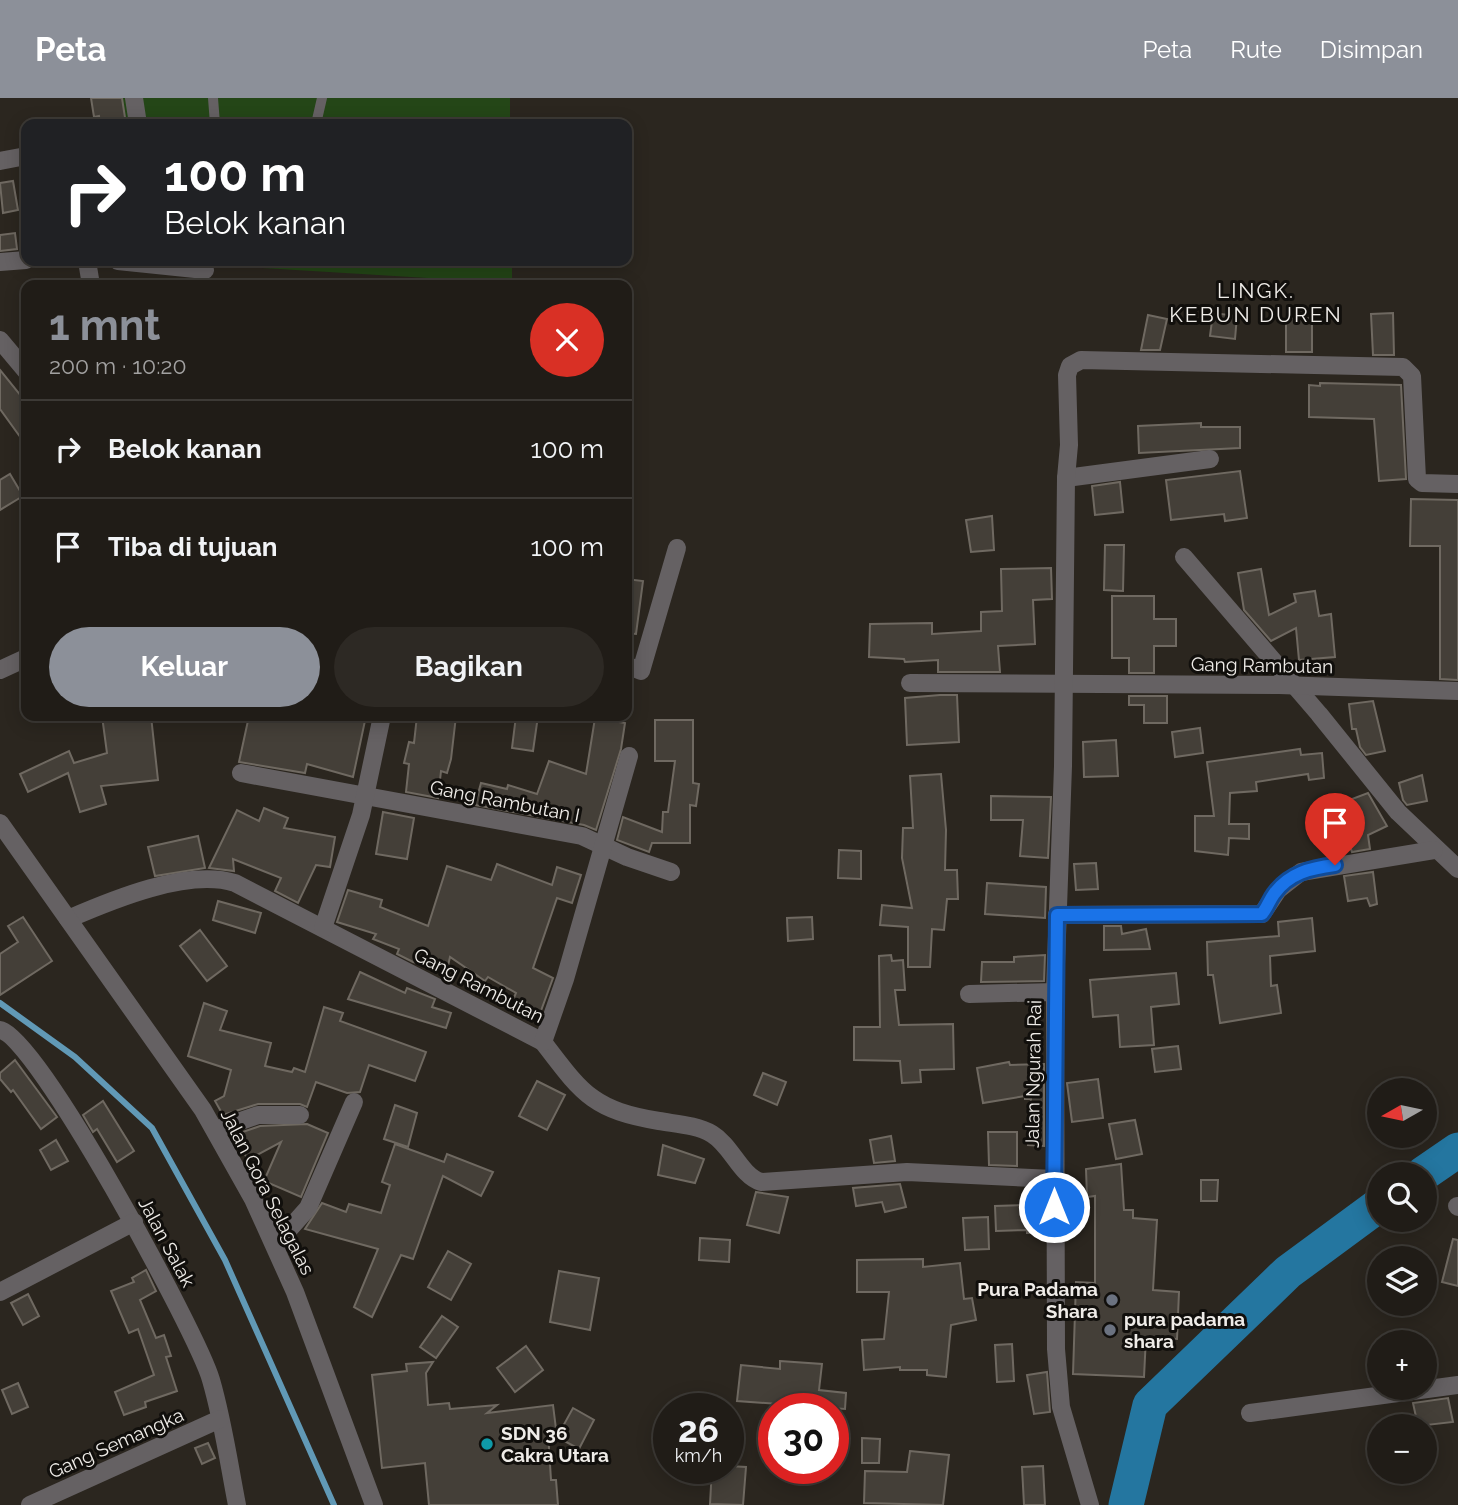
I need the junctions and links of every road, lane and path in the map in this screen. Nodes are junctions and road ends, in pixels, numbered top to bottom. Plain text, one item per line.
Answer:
1 (134, 98) edge
2 (214, 98) edge
3 (322, 98) edge
4 (137, 119) edge
5 (215, 119) edge
6 (317, 119) edge
7 (21, 157) edge
8 (0, 161) edge
9 (21, 260) edge
10 (0, 261) edge
11 (166, 266) edge
12 (205, 270) dead end
13 (0, 340) edge
14 (21, 365) edge
15 (1210, 459) dead end
16 (1066, 478) junction
17 (1458, 484) edge
18 (677, 548) dead end
19 (1184, 557) dead end
20 (21, 660) edge
21 (632, 667) edge
22 (0, 670) edge
23 (910, 683) dead end
24 (1064, 683) junction
25 (1293, 685) junction
26 (1458, 691) edge
27 (381, 721) edge
28 (629, 756) dead end
29 (241, 773) dead end
30 (366, 796) junction
31 (0, 823) edge
32 (603, 845) junction
33 (1434, 850) junction
34 (1458, 869) edge
35 (671, 872) dead end
36 (1057, 915) junction
37 (68, 919) junction
38 (323, 928) junction
39 (1055, 992) junction
40 (969, 994) dead end
41 (0, 1030) edge
42 (543, 1042) junction
43 (354, 1102) dead end
44 (300, 1115) dead end
45 (215, 1130) junction
46 (1053, 1179) junction
47 (134, 1222) junction
48 (275, 1245) junction
49 (0, 1292) edge
50 (1458, 1385) edge
51 (1251, 1413) dead end
52 (220, 1419) junction
53 (30, 1505) edge
54 (237, 1505) edge
55 (374, 1505) edge
56 (1090, 1505) edge

1 - 4 street
2 - 5 lane
3 - 6 lane
7 - 8 street
9 - 10 street
11 - 12 street
13 - 14 street
15 - 16 street
16 - 17 street, Jalan Ngurah Rai
16 - 24 street, Jalan Ngurah Rai
18 - 21 street
19 - 25 street
20 - 22 street
23 - 24 street, Gang Rambutan
24 - 25 street, Gang Rambutan
24 - 36 street, Jalan Ngurah Rai
25 - 26 street, Gang Rambutan
25 - 33 street
27 - 30 street
28 - 32 street
29 - 30 street, Gang Rambutan I
30 - 32 street, Gang Rambutan I
30 - 38 street
31 - 37 street, Jalan Gora Selagalas
32 - 35 street, Gang Rambutan I
32 - 42 street
33 - 34 street
33 - 36 street
36 - 39 street, Jalan Ngurah Rai
37 - 38 street, Gang Rambutan
37 - 45 street, Jalan Gora Selagalas
38 - 42 street, Gang Rambutan
39 - 40 street
39 - 46 street, Jalan Ngurah Rai
41 - 47 street, Jalan Salak
42 - 46 street, Gang Rambutan
43 - 48 street
44 - 45 street
45 - 48 street, Jalan Gora Selagalas
46 - 56 street, Jalan Ngurah Rai
47 - 49 street
47 - 52 street, Jalan Salak
48 - 55 street, Jalan Gora Selagalas
50 - 51 street
52 - 53 street, Gang Semangka
52 - 54 street, Jalan Salak

